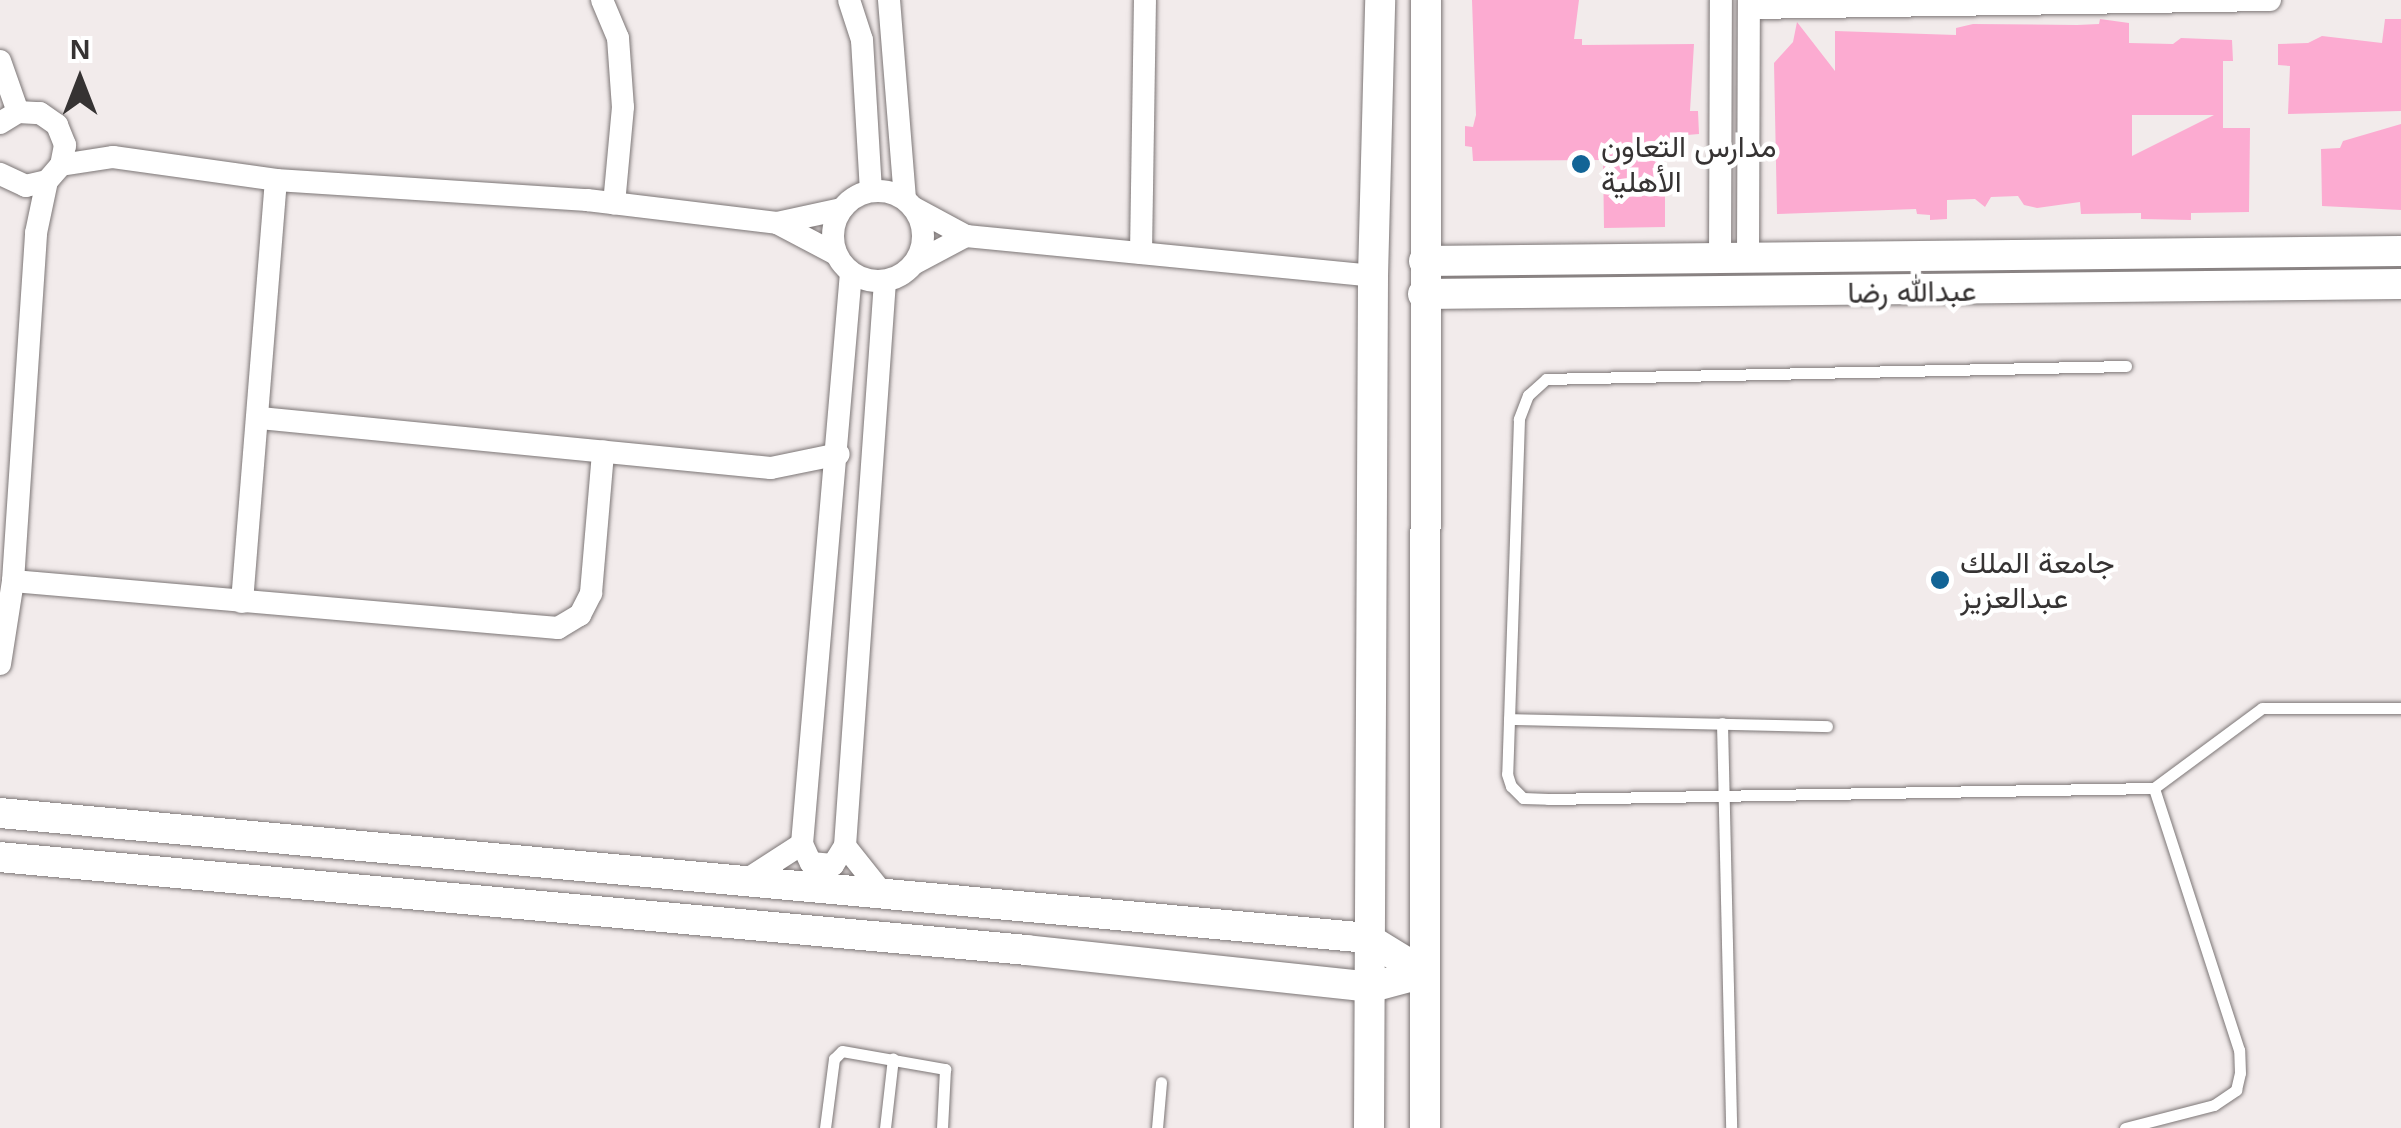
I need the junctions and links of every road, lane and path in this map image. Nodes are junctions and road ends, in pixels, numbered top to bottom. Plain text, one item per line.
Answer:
1 (602, 0) edge
2 (849, 0) edge
3 (889, 0) edge
4 (1145, 0) edge
5 (1380, 0) edge
6 (1426, 0) edge
7 (1721, 0) edge
8 (2270, 0) edge
9 (1749, 4) edge
10 (0, 61) edge
11 (9, 117) edge
12 (57, 125) junction
13 (113, 157) junction
14 (54, 173) junction
15 (8, 179) edge
16 (276, 180) junction
17 (871, 191) junction
18 (614, 204) junction
19 (909, 204) junction
20 (842, 209) junction
21 (777, 223) junction
22 (36, 234) junction
23 (966, 236) junction
24 (2401, 251) edge
25 (1141, 253) junction
26 (1734, 259) junction
27 (1782, 259) junction
28 (1424, 262) junction
29 (844, 263) junction
30 (915, 263) junction
31 (1373, 276) junction
32 (885, 280) junction
33 (2401, 284) edge
34 (1423, 294) junction
35 (1785, 294) junction
36 (2126, 366) dead end
37 (260, 418) junction
38 (603, 452) junction
39 (838, 454) junction
40 (12, 581) junction
41 (242, 602) junction
42 (0, 664) edge
43 (2401, 708) edge
44 (1509, 719) junction
45 (1722, 723) junction
46 (1828, 726) dead end
47 (2154, 788) junction
48 (1721, 796) junction
49 (0, 813) edge
50 (802, 844) junction
51 (845, 846) junction
52 (0, 856) edge
53 (743, 882) junction
54 (884, 895) junction
55 (1368, 938) junction
56 (1424, 974) junction
57 (1372, 986) junction
58 (893, 1058) junction
59 (1161, 1082) dead end
60 (825, 1128) edge
61 (885, 1128) edge
62 (942, 1128) edge
63 (1156, 1128) edge
64 (1369, 1128) edge
65 (1425, 1128) edge
66 (1731, 1128) edge
67 (2126, 1128) edge

1 - 18 street
2 - 17 street
3 - 19 street
4 - 25 street
5 - 31 street
6 - 28 street
7 - 26 street
8 - 9 street
9 - 26 street
10 - 11 street
11 - 12 street
12 - 13 street
12 - 14 street
13 - 14 street
13 - 16 street
14 - 15 street
14 - 22 street
15 - 22 street
16 - 18 street
16 - 37 street
17 - 19 street
17 - 20 street
18 - 21 street
19 - 23 street
19 - 30 street
20 - 21 street
20 - 29 street
21 - 29 street
22 - 40 street
23 - 25 street
23 - 30 street
24 - 27 street, عبدالله رضا
25 - 31 street
26 - 27 street, عبدالله رضا
26 - 28 street, عبدالله رضا
27 - 35 street
28 - 34 street
29 - 32 street
29 - 39 street
30 - 32 street
31 - 55 street
32 - 51 street
33 - 35 street, عبدالله رضا
34 - 35 street, عبدالله رضا
34 - 56 street
36 - 44 lane
37 - 38 street
37 - 41 street
38 - 39 street
38 - 41 street
39 - 50 street
40 - 41 street
40 - 42 street
43 - 47 lane
44 - 45 lane
44 - 48 lane
45 - 46 lane
45 - 48 lane
47 - 48 lane
47 - 67 lane
48 - 66 lane
49 - 53 street
50 - 51 street
50 - 53 street
51 - 54 street
52 - 57 street
53 - 54 street
54 - 55 street
55 - 56 street
55 - 57 street
56 - 57 street
56 - 65 street
57 - 64 street
58 - 60 lane
58 - 61 lane
58 - 62 lane
59 - 63 lane

